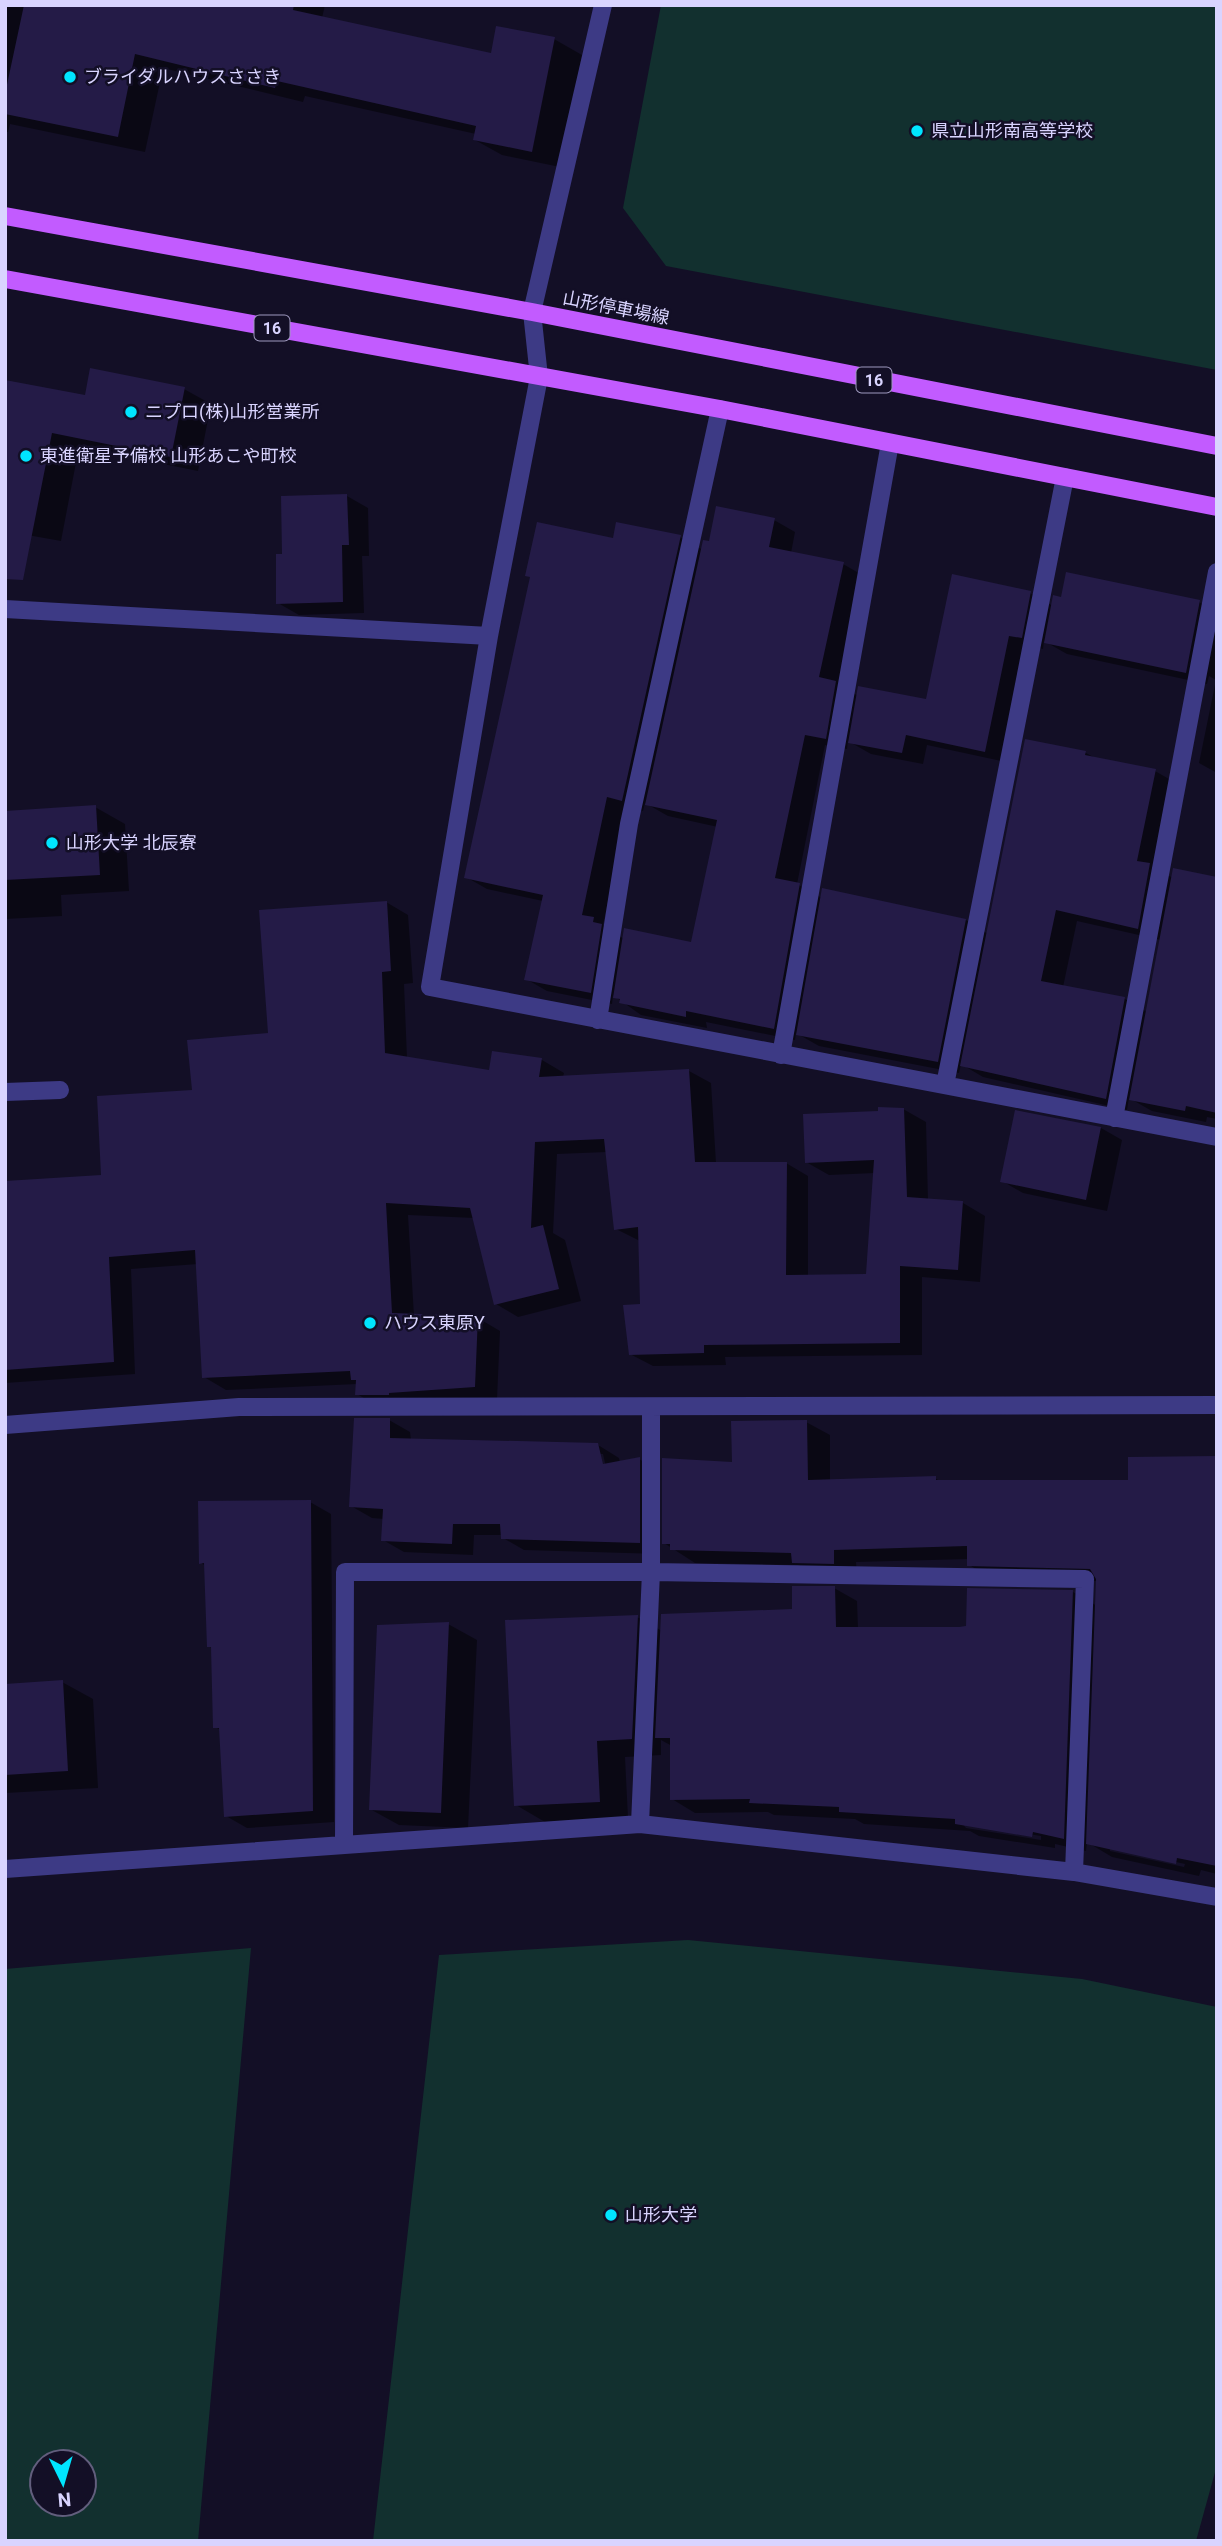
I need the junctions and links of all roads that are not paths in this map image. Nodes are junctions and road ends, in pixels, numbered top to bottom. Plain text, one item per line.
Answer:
1 (603, 5) edge
2 (5, 216) edge
3 (5, 279) edge
4 (532, 312) junction
5 (539, 377) junction
6 (720, 410) junction
7 (890, 443) junction
8 (1217, 446) edge
9 (1065, 477) junction
10 (1217, 508) edge
11 (1217, 572) edge
12 (5, 609) edge
13 (489, 636) junction
14 (598, 1020) junction
15 (781, 1055) junction
16 (945, 1085) junction
17 (60, 1090) dead end
18 (5, 1092) edge
19 (1114, 1118) junction
20 (1217, 1137) edge
21 (1217, 1405) edge
22 (651, 1407) junction
23 (5, 1425) edge
24 (651, 1572) junction
25 (640, 1824) junction
26 (344, 1844) junction
27 (5, 1869) edge
28 (1074, 1872) junction
29 (1217, 1896) edge

1 - 4 street
2 - 4 main road, 山形停車場線 / 16
3 - 5 main road, 16
4 - 5 street
4 - 8 main road, 山形停車場線 / 16
5 - 6 main road, 16
5 - 13 street
6 - 7 main road, 16
6 - 14 street
7 - 9 main road, 16
7 - 15 street
9 - 10 main road, 16
9 - 16 street
11 - 19 street
12 - 13 street
13 - 14 street
14 - 15 street
15 - 16 street
16 - 19 street
17 - 18 street
19 - 20 street
21 - 22 street
22 - 23 street
22 - 24 street
24 - 25 street
24 - 26 street
24 - 28 street
25 - 26 street
25 - 28 street
26 - 27 street
28 - 29 street

